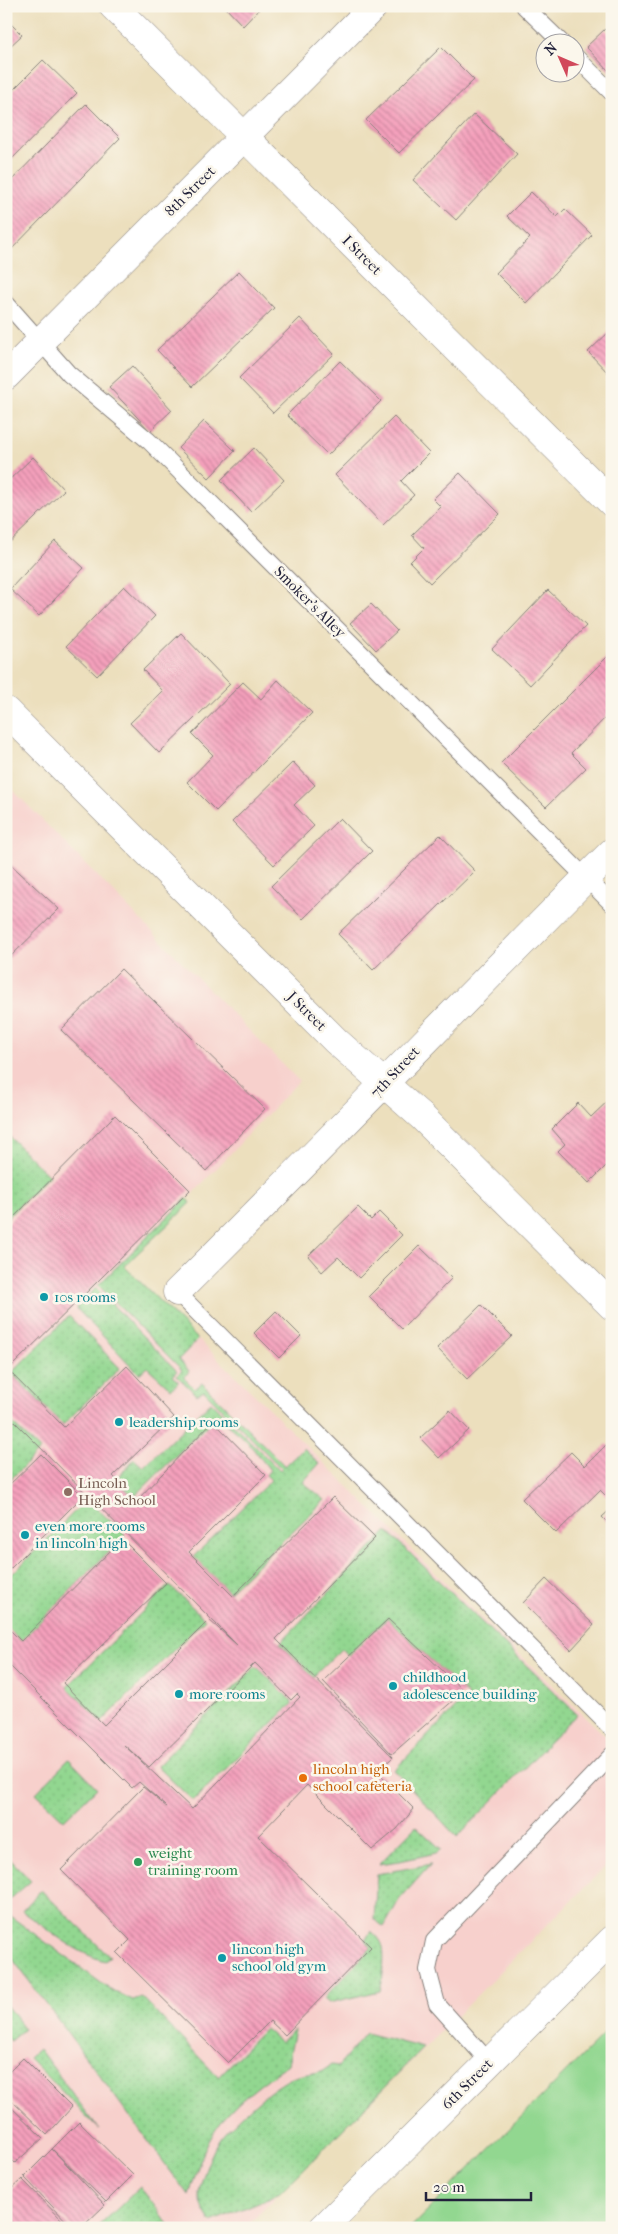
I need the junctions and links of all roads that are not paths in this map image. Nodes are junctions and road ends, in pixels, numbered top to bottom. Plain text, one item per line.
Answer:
1 (113, 6) edge
2 (374, 6) edge
3 (524, 6) edge
4 (551, 32) edge
5 (586, 67) edge
6 (612, 93) edge
7 (244, 137) junction
8 (6, 303) edge
9 (40, 341) junction
10 (6, 376) edge
11 (612, 504) edge
12 (6, 711) edge
13 (612, 852) edge
14 (586, 878) junction
15 (612, 904) edge
16 (384, 1083) junction
17 (177, 1292) joint
18 (612, 1306) edge
19 (612, 1729) edge
20 (612, 1755) edge
21 (612, 1940) edge
22 (489, 2062) junction
23 (323, 2228) edge

1 - 7 street, I Street
2 - 7 street, 8th Street
3 - 4 lane
5 - 6 lane
7 - 9 street, 8th Street
7 - 11 street, I Street
8 - 9 lane, Smoker's Alley
9 - 10 street, 8th Street
9 - 14 lane, Smoker's Alley
12 - 16 street, J Street
13 - 14 street, 7th Street
14 - 15 lane, Smoker's Alley
14 - 16 street, 7th Street
16 - 17 street, 7th Street
16 - 18 street, J Street
17 - 19 lane
20 - 22 lane
21 - 22 street, 6th Street
22 - 23 street, 6th Street

